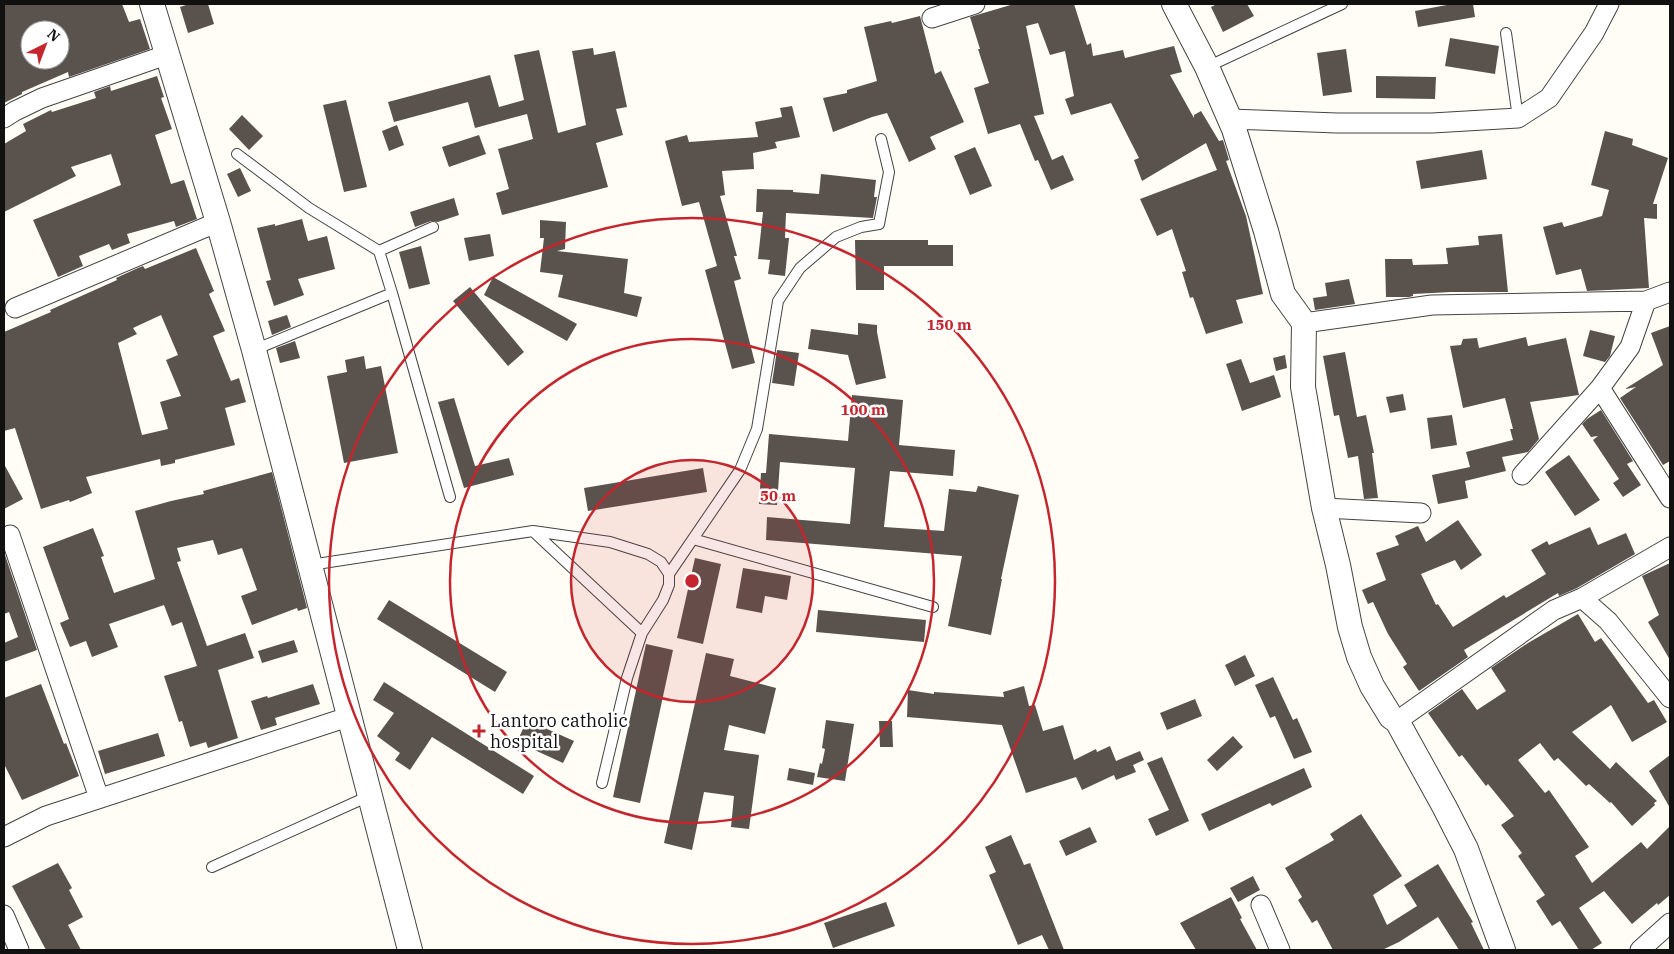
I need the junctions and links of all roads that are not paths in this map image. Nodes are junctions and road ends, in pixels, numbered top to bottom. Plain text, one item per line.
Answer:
1 (152, 4) edge
2 (975, 4) edge
3 (1174, 4) edge
4 (1342, 4) edge
5 (1609, 4) edge
6 (932, 18) dead end
7 (1506, 33) dead end
8 (166, 55) junction
9 (1207, 67) junction
10 (4, 118) edge
11 (1518, 118) junction
12 (1230, 119) junction
13 (880, 139) dead end
14 (237, 154) dead end
15 (218, 222) junction
16 (433, 227) dead end
17 (379, 251) junction
18 (1670, 292) edge
19 (392, 293) junction
20 (1646, 301) junction
21 (15, 308) dead end
22 (1304, 323) junction
23 (254, 350) junction
24 (1600, 388) junction
25 (1522, 475) dead end
26 (450, 497) dead end
27 (1670, 498) edge
28 (1324, 508) junction
29 (1421, 513) dead end
30 (533, 531) junction
31 (10, 534) dead end
32 (692, 539) junction
33 (1670, 548) edge
34 (309, 565) junction
35 (669, 574) junction
36 (1582, 598) junction
37 (933, 606) dead end
38 (642, 633) junction
39 (1668, 692) edge
40 (348, 717) junction
41 (1397, 721) junction
42 (602, 783) dead end
43 (369, 796) junction
44 (99, 798) junction
45 (4, 836) edge
46 (212, 867) dead end
47 (1261, 905) dead end
48 (4, 915) edge
49 (1670, 923) edge
50 (19, 950) edge
51 (410, 950) edge
52 (1280, 950) edge
53 (1503, 950) edge
54 (1640, 950) edge

1 - 8 street
2 - 6 street
3 - 9 street
4 - 9 lane
5 - 11 street
7 - 11 lane
8 - 10 street
8 - 15 street
9 - 12 street
11 - 12 street
12 - 22 street
13 - 32 lane
14 - 17 lane
15 - 21 street
15 - 23 street
16 - 17 lane
17 - 19 lane
18 - 20 street
19 - 23 lane
19 - 26 lane
20 - 22 street
20 - 24 street
22 - 28 street
23 - 34 street
24 - 25 street
24 - 27 street
28 - 29 street
28 - 41 street
30 - 34 lane
30 - 35 lane
30 - 38 lane
31 - 44 street
32 - 35 lane
32 - 37 lane
33 - 36 street
34 - 40 street
35 - 38 lane
36 - 39 street
36 - 41 street
38 - 42 lane
40 - 43 street
40 - 44 street
41 - 53 street
43 - 46 lane
43 - 51 street
44 - 45 street
47 - 52 street
48 - 50 street
49 - 54 street

